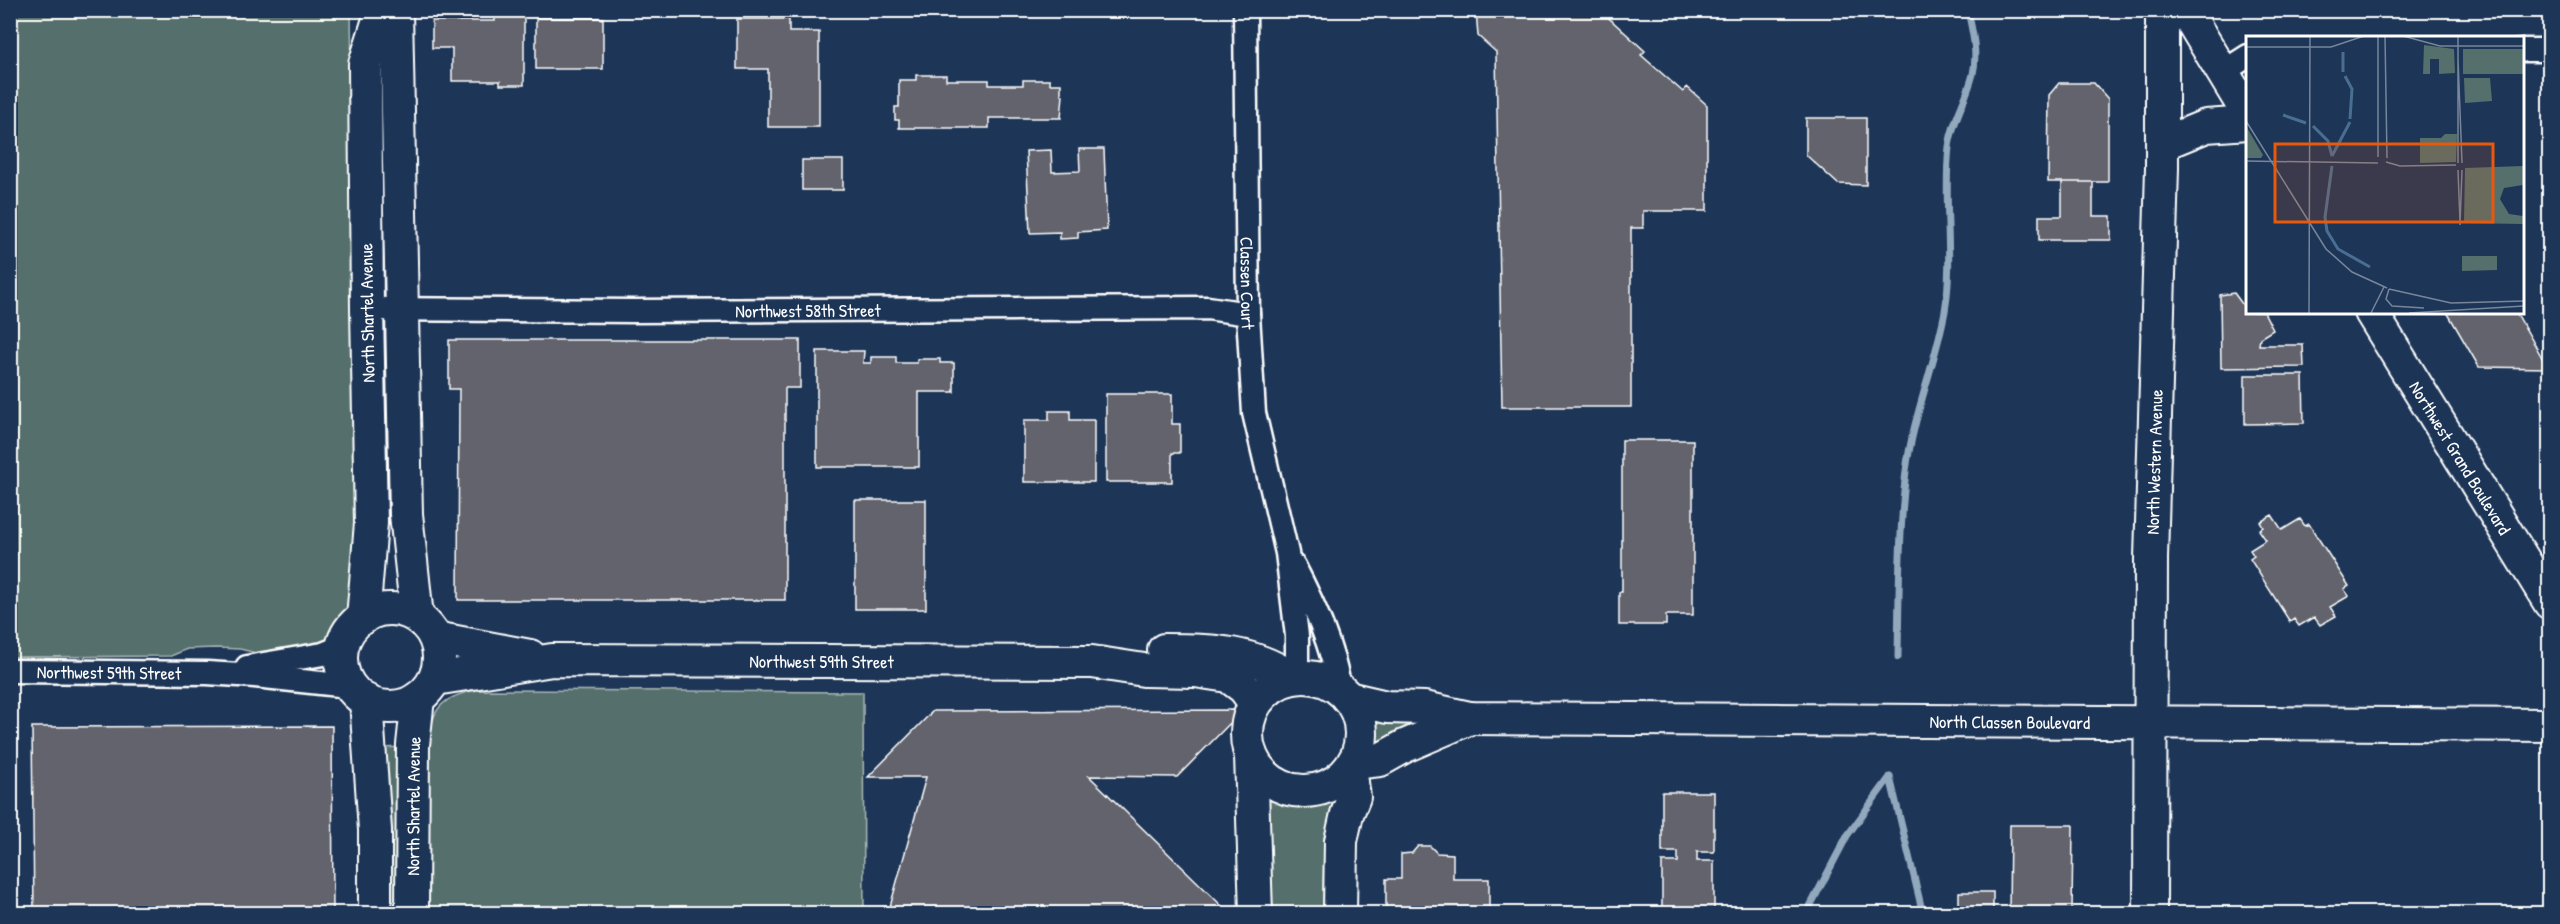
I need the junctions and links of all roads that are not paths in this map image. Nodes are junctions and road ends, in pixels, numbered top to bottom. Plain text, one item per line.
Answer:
1 (382, 10) edge
2 (396, 10) edge
3 (1245, 10) edge
4 (2162, 10) edge
5 (2185, 10) edge
6 (2524, 50) edge
7 (2550, 50) edge
8 (2236, 64) edge
9 (2246, 106) edge
10 (2246, 123) edge
11 (2162, 144) junction
12 (367, 309) junction
13 (403, 310) junction
14 (1248, 314) junction
15 (2372, 314) edge
16 (1287, 553) junction
17 (2550, 603) edge
18 (363, 618) junction
19 (426, 627) junction
20 (343, 646) junction
21 (552, 660) junction
22 (1092, 662) junction
23 (10, 671) edge
24 (207, 673) junction
25 (1294, 678) junction
26 (427, 688) junction
27 (1344, 694) junction
28 (359, 695) junction
29 (1255, 703) junction
30 (1470, 718) junction
31 (2151, 723) junction
32 (2550, 725) edge
33 (1251, 755) junction
34 (1352, 765) junction
35 (375, 914) edge
36 (412, 914) edge
37 (1256, 914) edge
38 (1340, 914) edge
39 (2150, 914) edge

1 - 12 main road, North Shartel Avenue
2 - 13 main road, North Shartel Avenue
3 - 14 street, Classen Court
4 - 11 main road, North Western Avenue
5 - 8 main road
6 - 7 street
8 - 9 main road
10 - 11 main road
11 - 31 main road, North Western Avenue
12 - 13 street, Northwest 58th Street
12 - 18 main road, North Shartel Avenue
13 - 14 street, Northwest 58th Street
13 - 19 main road, North Shartel Avenue
14 - 16 street, Classen Court
15 - 17 main road, Northwest Grand Boulevard
16 - 25 street, Classen Court
16 - 27 street, Classen Court
18 - 19 main road
18 - 20 main road
19 - 21 main road, Northwest 59th Street
19 - 26 main road, North Shartel Avenue
20 - 24 street, Northwest 59th Street
20 - 28 main road, North Shartel Avenue
21 - 22 main road, Northwest 59th Street
21 - 26 main road, Northwest 59th Street
22 - 25 main road, Northwest 59th Street
22 - 29 main road, Northwest 59th Street
23 - 24 street, Northwest 59th Street
24 - 28 street, Northwest 59th Street
25 - 27 main road, North Classen Boulevard
25 - 29 main road
26 - 28 main road
26 - 36 main road, North Shartel Avenue
27 - 30 main road, North Classen Boulevard
27 - 34 main road
28 - 35 main road, North Shartel Avenue
29 - 33 main road
30 - 31 main road, North Classen Boulevard
30 - 34 main road, North Classen Boulevard
31 - 32 main road, North Classen Boulevard
31 - 39 main road, North Western Avenue
33 - 34 main road, North Classen Boulevard
33 - 37 main road
34 - 38 main road

